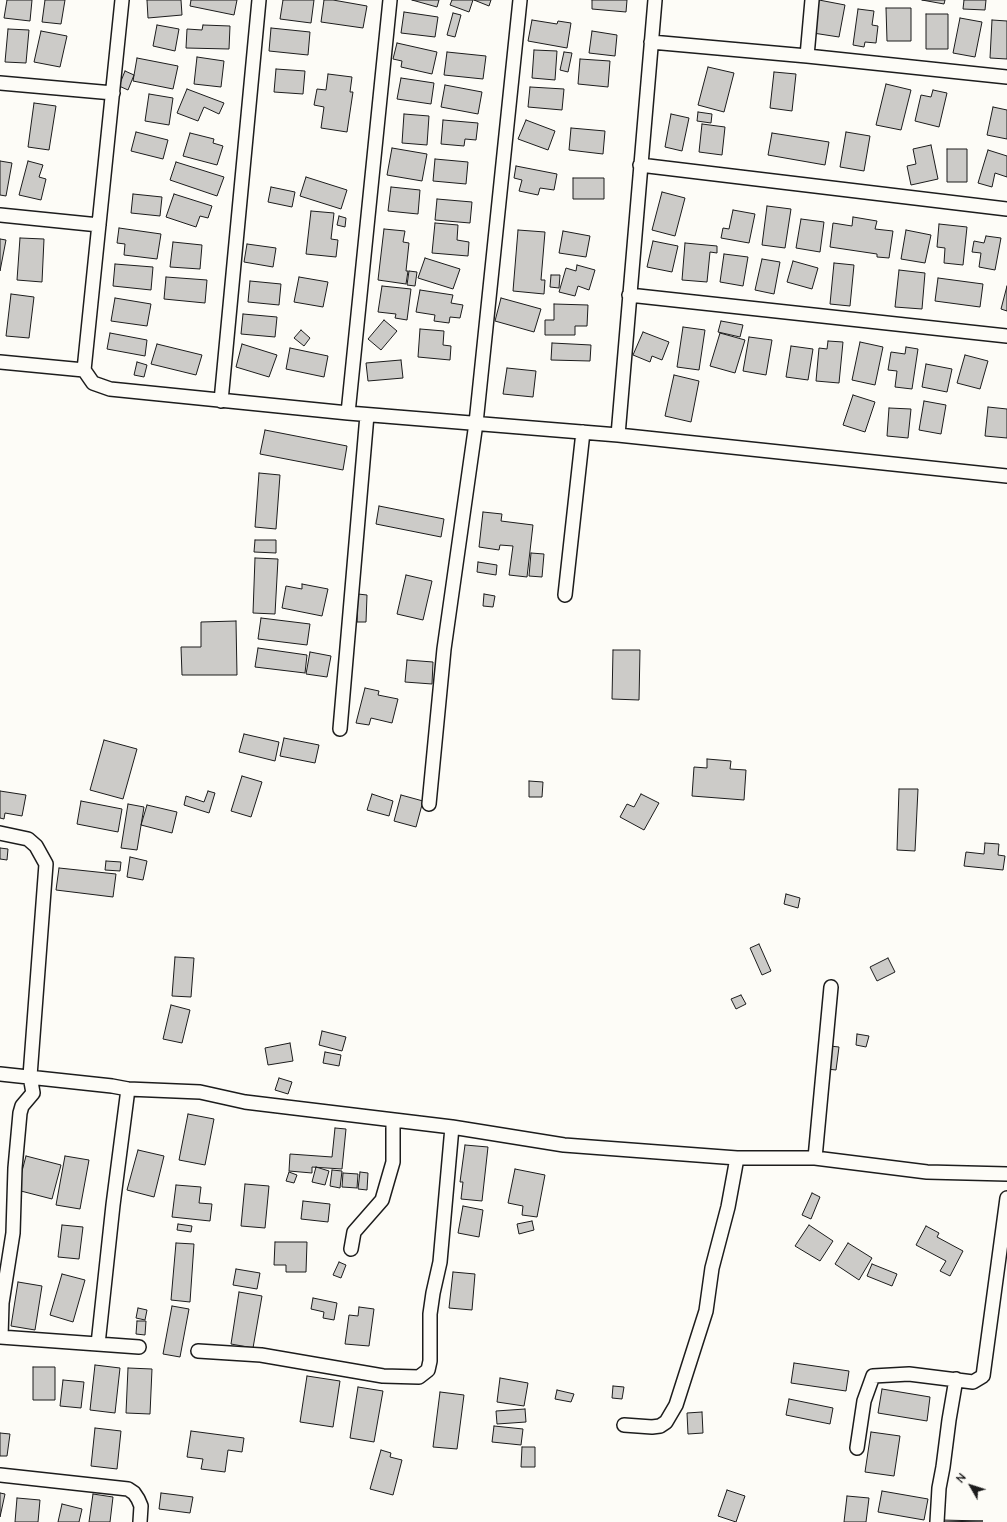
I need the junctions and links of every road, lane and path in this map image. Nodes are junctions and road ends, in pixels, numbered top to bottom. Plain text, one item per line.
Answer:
1 (122, 0) edge
2 (259, 0) edge
3 (390, 0) edge
4 (520, 0) edge
5 (656, 0) edge
6 (812, 0) edge
7 (651, 42) junction
8 (807, 56) junction
9 (1007, 77) edge
10 (0, 83) edge
11 (113, 93) junction
12 (640, 166) junction
13 (1007, 209) edge
14 (0, 215) edge
15 (99, 225) junction
16 (629, 295) junction
17 (1007, 336) edge
18 (0, 362) edge
19 (84, 370) junction
20 (221, 401) junction
21 (348, 414) junction
22 (367, 414) junction
23 (476, 423) junction
24 (583, 432) junction
25 (618, 435) junction
26 (1007, 476) edge
27 (565, 595) dead end
28 (340, 729) dead end
29 (429, 804) dead end
30 (0, 833) edge
31 (831, 987) dead end
32 (0, 1074) edge
33 (30, 1076) junction
34 (128, 1089) junction
35 (393, 1121) junction
36 (452, 1127) junction
37 (737, 1158) junction
38 (815, 1158) junction
39 (1007, 1174) edge
40 (1007, 1198) edge
41 (350, 1249) dead end
42 (1, 1337) edge
43 (98, 1344) junction
44 (139, 1346) dead end
45 (198, 1351) dead end
46 (956, 1380) junction
47 (624, 1425) dead end
48 (857, 1448) dead end
49 (0, 1475) edge
50 (140, 1522) edge
51 (937, 1522) edge

1 - 11 street
2 - 20 street
3 - 21 street
4 - 23 street
5 - 7 street
6 - 8 street
7 - 8 street
7 - 12 street
8 - 9 street
10 - 11 street
11 - 15 street
12 - 13 street
12 - 16 street
14 - 15 street
15 - 19 street
16 - 17 street
16 - 25 street
18 - 19 street
19 - 20 street
20 - 21 street
21 - 22 street
22 - 23 street
22 - 28 street
23 - 24 street
23 - 29 street
24 - 25 street
24 - 27 street
25 - 26 street
30 - 33 street
31 - 38 street
32 - 33 street
33 - 34 street
33 - 42 street
34 - 35 street
34 - 43 street
35 - 36 street
35 - 41 street
36 - 37 street
36 - 45 street
37 - 38 street
37 - 47 street
38 - 39 street
40 - 46 street
42 - 43 street
43 - 44 street
46 - 48 street
46 - 51 street
49 - 50 street

